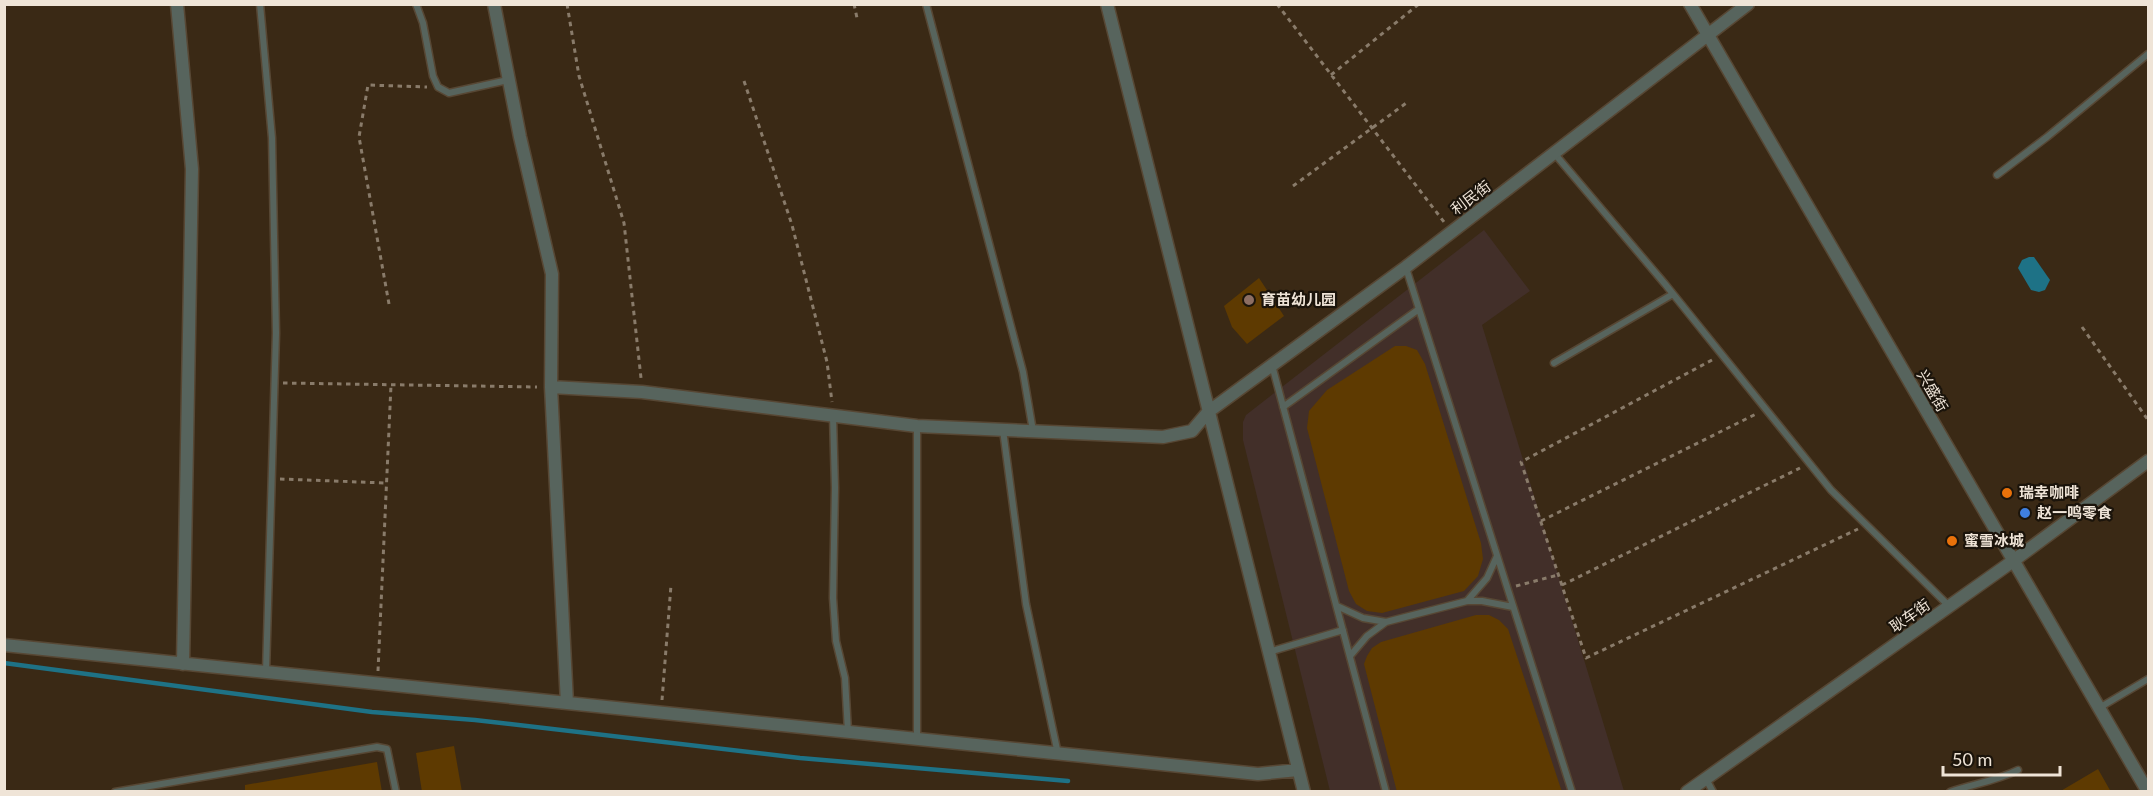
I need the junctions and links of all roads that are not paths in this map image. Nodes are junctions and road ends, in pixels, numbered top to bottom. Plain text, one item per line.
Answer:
1 (177, 4) edge
2 (260, 4) edge
3 (416, 4) edge
4 (494, 4) edge
5 (926, 4) edge
6 (1107, 4) edge
7 (1690, 4) edge
8 (1748, 4) edge
9 (1708, 34) junction
10 (2148, 54) edge
11 (508, 80) junction
12 (1554, 153) junction
13 (1997, 175) dead end
14 (1406, 267) junction
15 (1673, 294) junction
16 (1419, 309) junction
17 (1554, 363) dead end
18 (1272, 365) junction
19 (551, 387) junction
20 (1283, 407) junction
21 (1208, 412) junction
22 (833, 415) junction
23 (917, 426) junction
24 (1003, 430) junction
25 (1033, 432) junction
26 (2148, 461) edge
27 (1497, 556) junction
28 (2013, 561) junction
29 (1467, 601) junction
30 (1336, 606) junction
31 (1950, 606) junction
32 (1513, 607) junction
33 (1386, 622) junction
34 (1343, 630) junction
35 (4, 645) edge
36 (1269, 652) junction
37 (1350, 656) junction
38 (183, 664) junction
39 (266, 672) junction
40 (2148, 679) edge
41 (567, 703) junction
42 (2099, 708) junction
43 (848, 732) junction
44 (917, 739) junction
45 (1058, 754) junction
46 (1298, 770) junction
47 (2018, 770) dead end
48 (2143, 772) edge
49 (1706, 778) junction
50 (116, 792) edge
51 (396, 792) edge
52 (1304, 792) edge
53 (1386, 792) edge
54 (1572, 792) edge
55 (1687, 792) edge
56 (1713, 792) edge
57 (1950, 792) edge
58 (2148, 792) edge

1 - 38 street
2 - 39 lane
3 - 11 lane
4 - 11 street
5 - 25 lane
6 - 21 street
7 - 9 street, 兴盛街
8 - 9 street, 利民街
9 - 12 street, 利民街
9 - 28 street, 兴盛街
10 - 13 lane
11 - 19 street
12 - 14 street, 利民街
12 - 15 lane
14 - 16 lane
14 - 18 street, 利民街
15 - 17 lane
15 - 31 lane
16 - 20 lane
16 - 27 lane
18 - 20 lane
18 - 21 street, 利民街
19 - 22 street, 利民街
19 - 41 street
20 - 30 lane
21 - 25 street, 利民街
21 - 36 street
22 - 23 street, 利民街
22 - 43 lane
23 - 24 street, 利民街
23 - 44 lane
24 - 25 street, 利民街
24 - 45 lane
26 - 28 street, 耿车街
27 - 29 lane
27 - 32 lane
28 - 31 street, 耿车街
28 - 42 street, 兴盛街
29 - 32 lane
29 - 33 lane
30 - 33 lane
30 - 34 lane
31 - 49 street, 耿车街
32 - 54 lane
33 - 37 lane
34 - 36 lane
34 - 37 lane
35 - 38 street
36 - 46 street
37 - 53 lane
38 - 39 street
39 - 41 street
40 - 42 lane
41 - 43 street
42 - 48 street, 兴盛街
43 - 44 street
44 - 45 street
45 - 46 street
46 - 52 street
47 - 57 lane
48 - 58 street, 兴盛街
49 - 55 street, 耿车街
49 - 56 lane
50 - 51 lane

